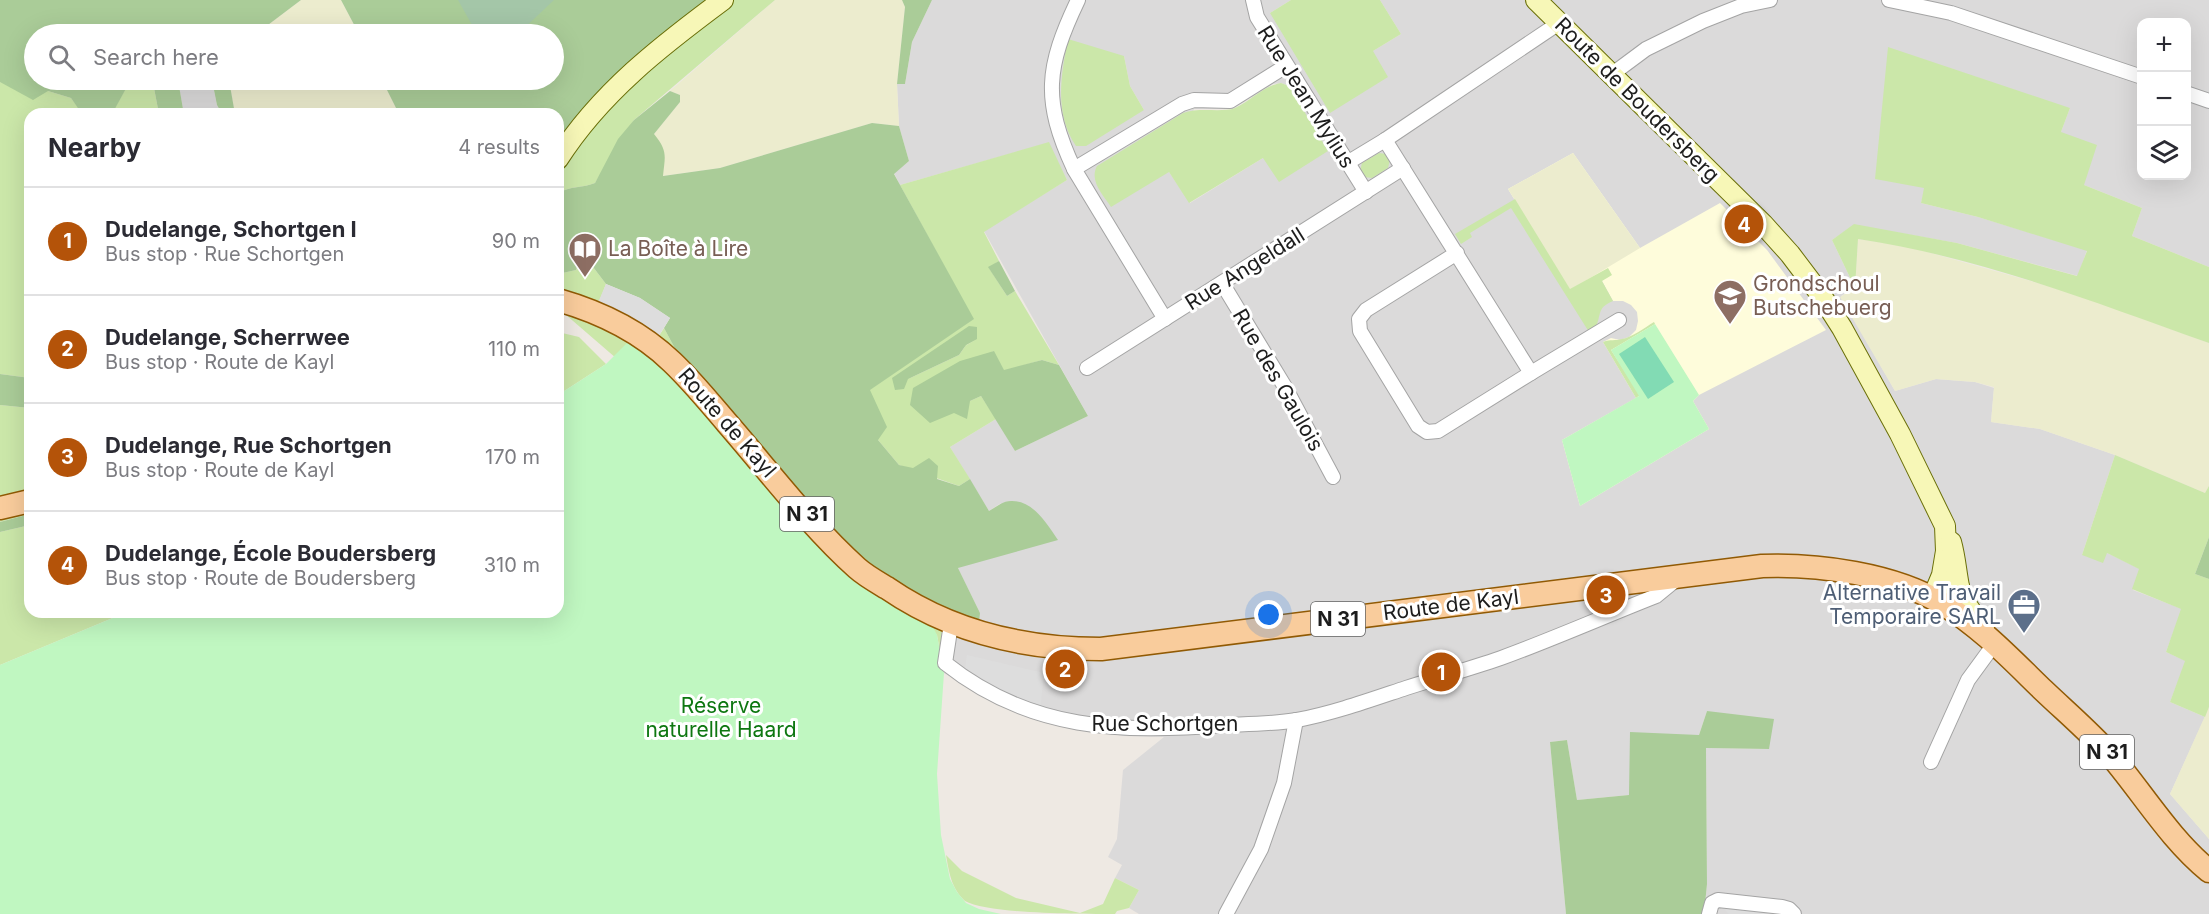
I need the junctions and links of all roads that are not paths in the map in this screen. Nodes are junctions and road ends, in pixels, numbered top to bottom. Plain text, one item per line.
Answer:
1 (723, 0) edge
2 (1078, 0) edge
3 (1253, 0) edge
4 (1536, 0) edge
5 (1770, 0) edge
6 (1889, 0) edge
7 (1559, 23) junction
8 (1286, 66) junction
9 (1611, 75) junction
10 (2137, 75) edge
11 (2191, 94) edge
12 (2209, 101) edge
13 (1385, 140) junction
14 (564, 149) edge
15 (1347, 163) junction
16 (1403, 168) junction
17 (1074, 169) junction
18 (1366, 192) junction
19 (1457, 254) junction
20 (1222, 283) junction
21 (564, 302) edge
22 (1166, 319) junction
23 (1619, 320) dead end
24 (1087, 368) dead end
25 (1531, 373) junction
26 (1332, 477) dead end
27 (24, 502) edge
28 (0, 508) edge
29 (1945, 526) junction
30 (1682, 575) junction
31 (1960, 589) junction
32 (1941, 603) junction
33 (951, 624) junction
34 (1995, 643) junction
35 (1296, 720) junction
36 (1931, 762) dead end
37 (2209, 871) edge
38 (1226, 914) edge
39 (1709, 914) edge
40 (1794, 914) edge

1 - 14 main road
2 - 17 street
3 - 8 street, Rue Jean Mylius
4 - 7 main road, Route de Boudersberg
5 - 9 street
6 - 10 street
7 - 9 main road, Route de Boudersberg
7 - 13 street
8 - 15 street, Rue Jean Mylius
8 - 17 street
9 - 29 main road, Route de Boudersberg
11 - 12 street
13 - 15 street
13 - 16 street
15 - 18 street, Rue Jean Mylius
16 - 18 street, Rue Angeldall
16 - 19 street
17 - 22 street
18 - 20 street, Rue Angeldall
19 - 25 street
19 - 25 street
20 - 22 street, Rue Angeldall
20 - 26 street, Rue des Gaulois
21 - 33 main road, Route de Kayl / N 31
22 - 24 street, Rue Angeldall
23 - 25 street
27 - 28 main road
29 - 31 main road
29 - 32 main road, Route de Boudersberg
30 - 32 main road, Route de Kayl / N 31
30 - 33 main road, Route de Kayl / N 31
30 - 35 street, Rue Schortgen
31 - 32 main road
31 - 34 main road
32 - 34 main road, Route de Kayl / N 31
33 - 35 street, Rue Schortgen
34 - 36 street
34 - 37 main road, Route de Kayl / N 31
35 - 38 street
39 - 40 street

